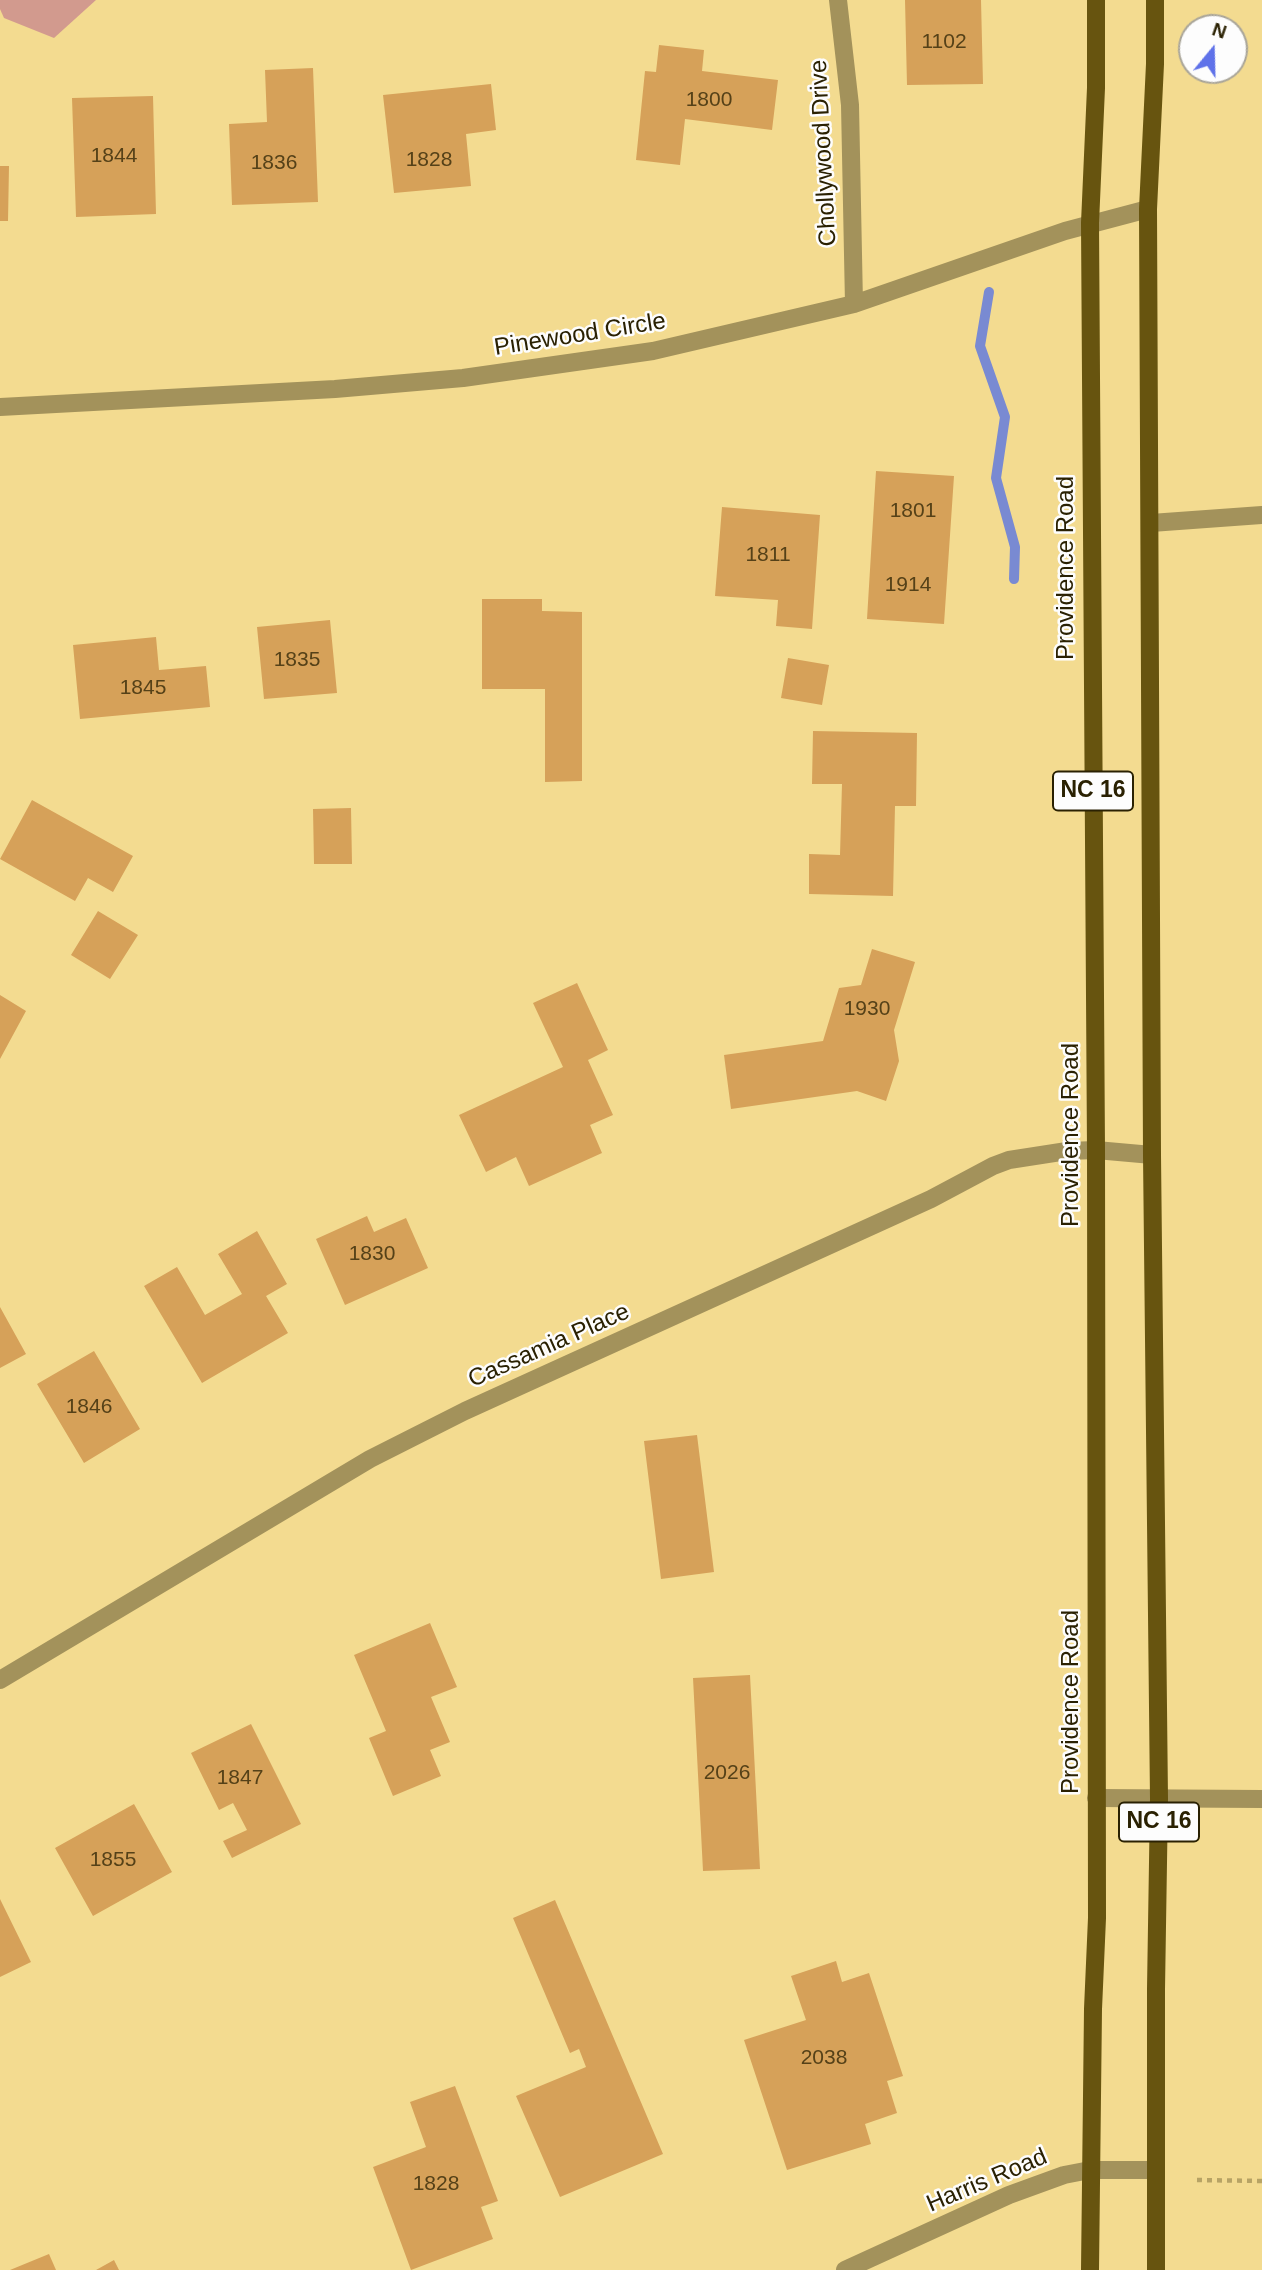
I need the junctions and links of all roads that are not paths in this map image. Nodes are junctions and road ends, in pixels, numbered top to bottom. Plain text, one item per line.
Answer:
1 (838, 0) edge
2 (1096, 0) edge
3 (1155, 0) edge
4 (1148, 209) junction
5 (1090, 223) junction
6 (854, 304) junction
7 (0, 407) edge
8 (1262, 515) edge
9 (1151, 523) junction
10 (1096, 1150) junction
11 (1152, 1155) junction
12 (0, 1680) edge
13 (1096, 1798) junction
14 (1159, 1799) junction
15 (1262, 1799) edge
16 (1090, 2170) junction
17 (1156, 2170) junction
18 (845, 2270) edge
19 (1090, 2270) edge
20 (1156, 2270) edge

1 - 6 street, Chollywood Drive
2 - 5 main road, Providence Road / NC 16
3 - 4 main road, NC 16
4 - 5 street, Pinewood Circle
4 - 9 main road, NC 16
5 - 6 street, Pinewood Circle
5 - 10 main road, Providence Road / NC 16
6 - 7 street, Pinewood Circle
8 - 9 street
9 - 11 main road, NC 16
10 - 11 street, Cassamia Place
10 - 12 street, Cassamia Place
10 - 13 main road, Providence Road / NC 16
11 - 14 main road, NC 16
13 - 14 street
13 - 16 main road, Providence Road / NC 16
14 - 15 street
14 - 17 main road, NC 16
16 - 17 street, Harris Road
16 - 18 street, Harris Road
16 - 19 main road, Providence Road / NC 16
17 - 20 main road, NC 16

